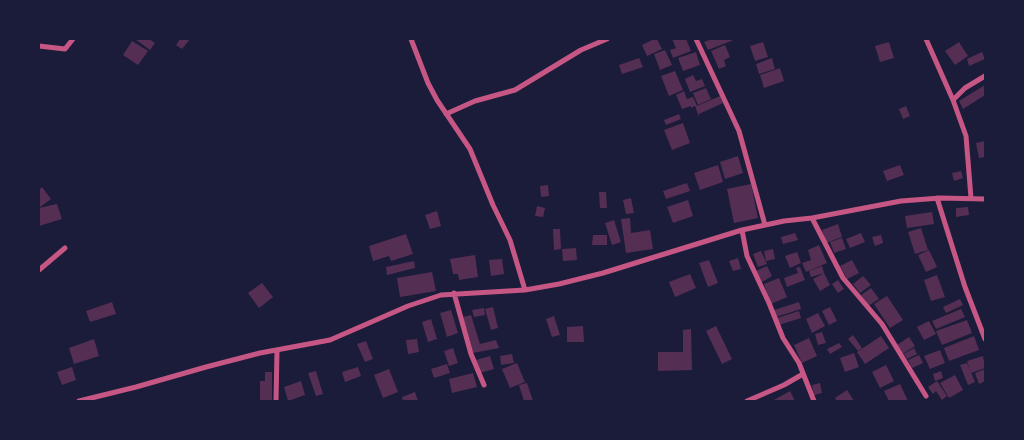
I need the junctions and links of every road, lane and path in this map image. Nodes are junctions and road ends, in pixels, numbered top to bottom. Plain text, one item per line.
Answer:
1 (73, 39) edge
2 (411, 39) edge
3 (607, 39) edge
4 (696, 39) edge
5 (926, 39) edge
6 (39, 46) edge
7 (985, 76) edge
8 (953, 100) junction
9 (446, 114) junction
10 (937, 198) junction
11 (971, 198) junction
12 (985, 199) edge
13 (812, 218) junction
14 (765, 225) junction
15 (742, 230) junction
16 (65, 248) dead end
17 (39, 270) edge
18 (525, 290) junction
19 (454, 293) junction
20 (985, 339) edge
21 (277, 351) junction
22 (803, 374) junction
23 (484, 385) dead end
24 (926, 396) dead end
25 (79, 401) edge
26 (276, 401) edge
27 (747, 401) edge
28 (814, 401) edge

1 - 6 street
2 - 9 street
3 - 9 street
4 - 14 street
5 - 8 street
7 - 8 street
8 - 11 street
9 - 18 street
10 - 11 street
10 - 13 street
10 - 20 street
11 - 12 street
13 - 14 street
13 - 24 street
14 - 15 street
15 - 18 street
15 - 22 street
16 - 17 street
18 - 19 street
19 - 21 street
19 - 23 street
21 - 25 street
21 - 26 street
22 - 27 street
22 - 28 street

